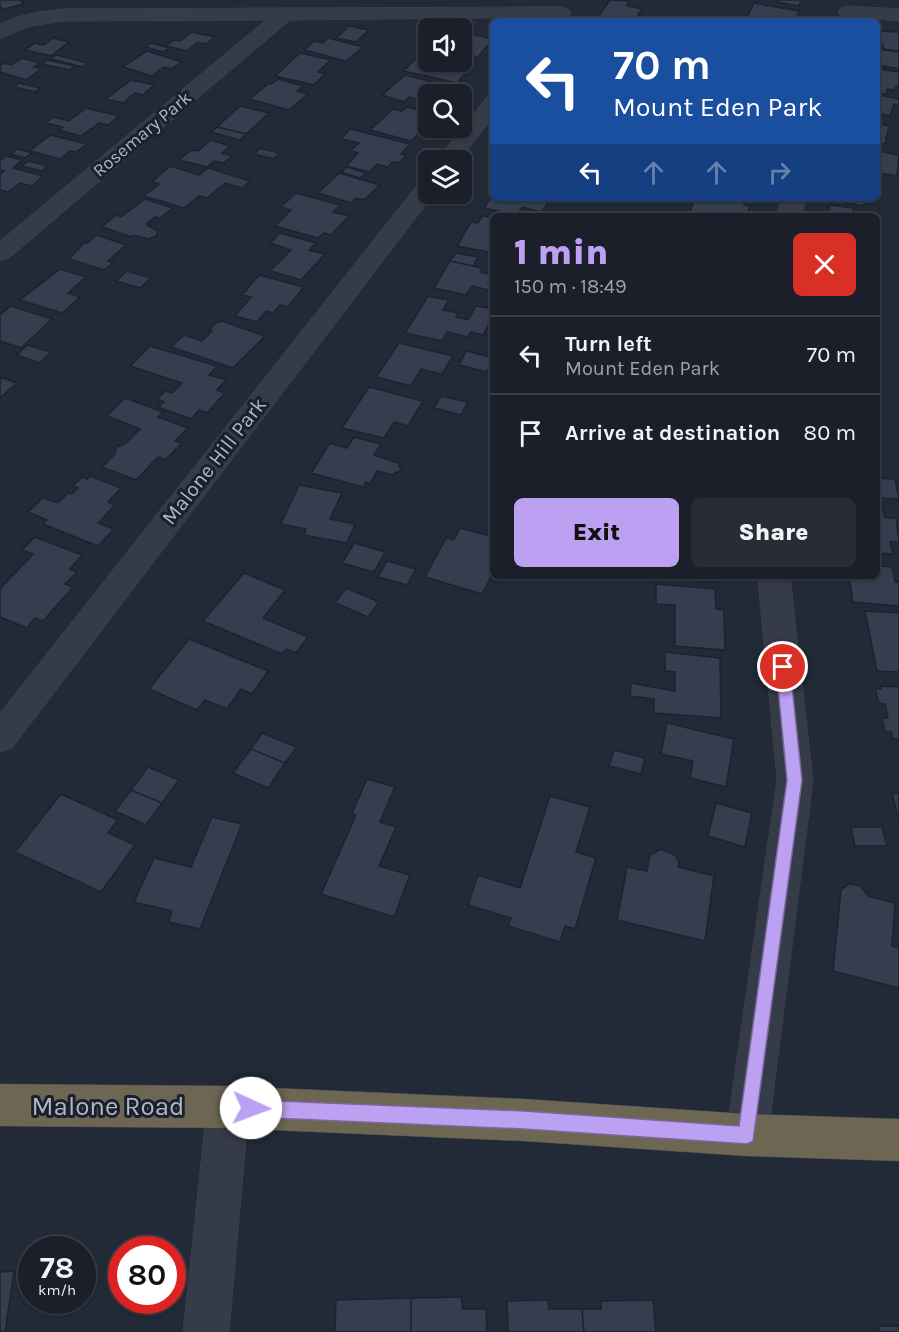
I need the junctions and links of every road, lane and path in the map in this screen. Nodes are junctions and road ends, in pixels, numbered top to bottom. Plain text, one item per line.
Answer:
1 (563, 11) edge
2 (849, 11) edge
3 (285, 14) junction
4 (899, 15) edge
5 (0, 33) edge
6 (490, 106) edge
7 (456, 150) edge
8 (418, 199) edge
9 (0, 253) edge
10 (774, 579) edge
11 (0, 738) edge
12 (0, 1106) edge
13 (228, 1107) junction
14 (747, 1135) junction
15 (899, 1140) edge
16 (206, 1332) edge

1 - 3 street
2 - 4 street
3 - 5 street
3 - 9 street, Rosemary Park
6 - 7 street
8 - 11 street, Malone Hill Park
10 - 14 street
12 - 13 highway, Malone Road
13 - 14 highway, Malone Road
13 - 16 street
14 - 15 highway, Malone Road

